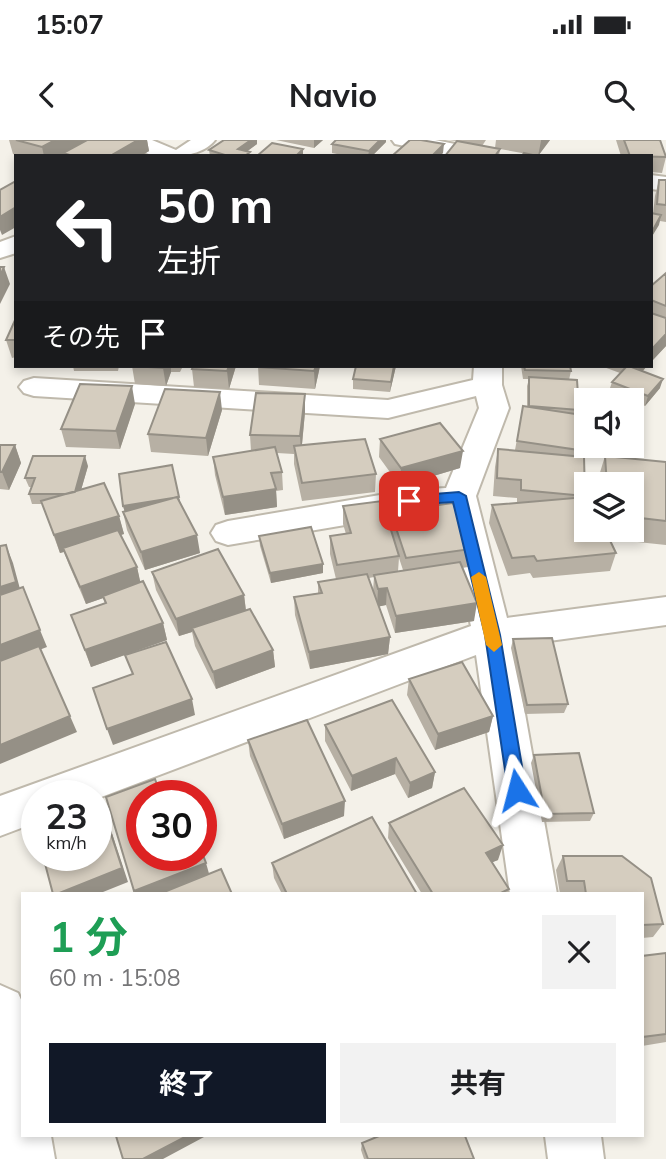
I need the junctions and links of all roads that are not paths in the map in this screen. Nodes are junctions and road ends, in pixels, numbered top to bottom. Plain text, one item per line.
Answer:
1 (135, 140) edge
2 (205, 140) edge
3 (402, 140) edge
4 (167, 154) edge
5 (184, 154) edge
6 (477, 154) edge
7 (488, 375) edge
8 (34, 387) dead end
9 (459, 496) junction
10 (228, 533) dead end
11 (666, 611) edge
12 (492, 635) junction
13 (97, 780) edge
14 (21, 808) edge
15 (0, 816) edge
16 (534, 892) edge
17 (0, 1011) edge
18 (15, 1130) edge
19 (573, 1137) edge
20 (576, 1159) edge

1 - 4 street
2 - 5 street
3 - 6 street
7 - 8 street
7 - 9 street
9 - 10 street
9 - 12 street
11 - 12 street
12 - 13 street
12 - 16 street
14 - 15 street
17 - 18 street
19 - 20 street

